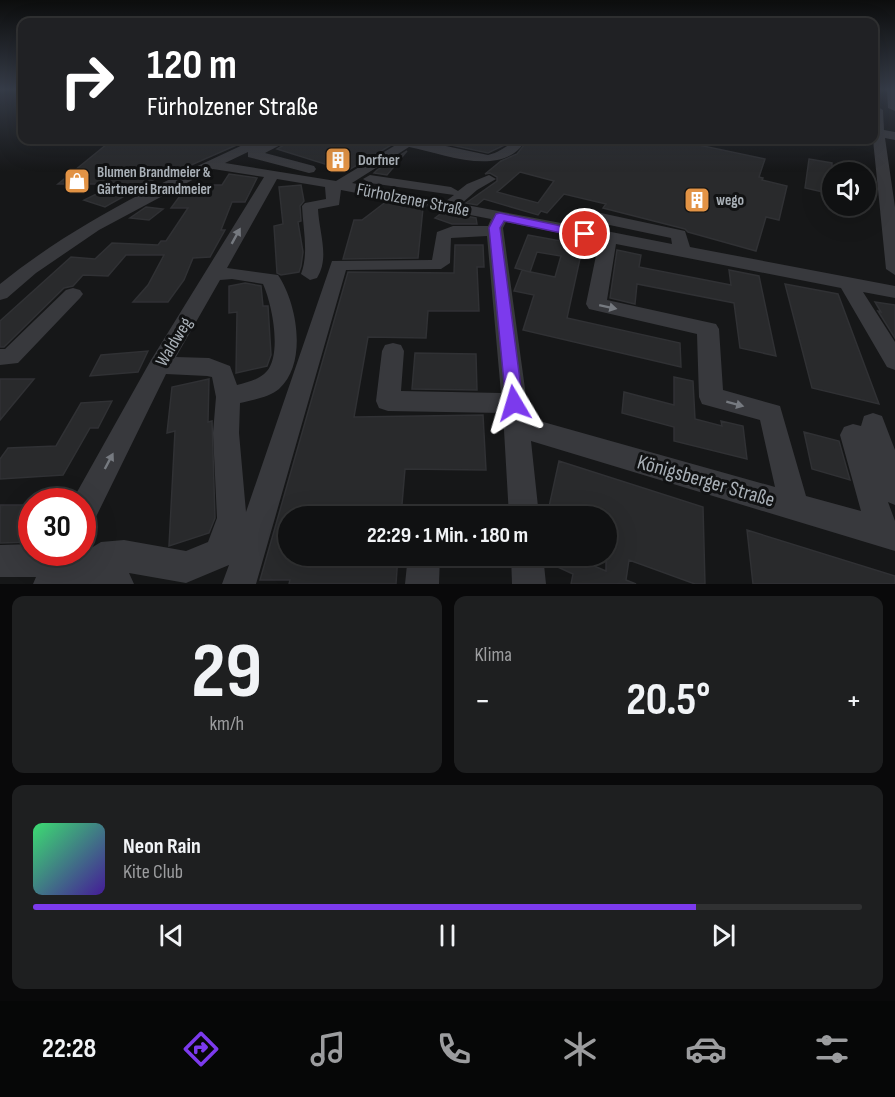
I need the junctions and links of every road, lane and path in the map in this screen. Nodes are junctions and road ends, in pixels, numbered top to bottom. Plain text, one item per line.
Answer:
1 (878, 133) joint
2 (895, 136) edge
3 (255, 144) edge
4 (275, 144) edge
5 (403, 144) edge
6 (421, 144) edge
7 (515, 144) edge
8 (214, 165) junction
9 (273, 174) junction
10 (489, 179) dead end
11 (343, 180) junction
12 (450, 199) junction
13 (497, 224) junction
14 (893, 224) edge
15 (585, 234) junction
16 (608, 239) junction
17 (682, 253) junction
18 (895, 270) edge
19 (310, 274) dead end
20 (214, 275) junction
21 (848, 283) junction
22 (895, 292) edge
23 (0, 294) edge
24 (72, 294) dead end
25 (393, 351) dead end
26 (0, 357) edge
27 (895, 362) edge
28 (159, 366) junction
29 (228, 397) junction
30 (516, 414) junction
31 (95, 488) edge
32 (895, 491) edge
33 (523, 506) edge
34 (794, 506) junction
35 (889, 534) edge
36 (0, 561) edge
37 (423, 566) edge
38 (528, 566) edge
39 (67, 567) edge
40 (117, 584) edge
41 (239, 584) edge
42 (422, 584) edge
43 (529, 584) edge

1 - 2 street
1 - 14 street
3 - 8 street
4 - 11 street
5 - 11 street
6 - 7 street
8 - 9 street, Fürholzener Straße
8 - 23 street
9 - 11 street, Fürholzener Straße
20 -> 9 street, Waldweg
10 - 12 street
11 - 12 street, Fürholzener Straße
11 - 19 street
12 - 13 street, Fürholzener Straße
13 - 15 street, Fürholzener Straße
13 - 30 street
13 - 41 street
14 - 18 street
15 - 16 street, Fürholzener Straße
15 - 17 street
16 - 17 street, Fürholzener Straße
16 -> 34 street
17 - 21 street, Fürholzener Straße
20 - 28 street, Waldweg
20 - 29 street
21 - 22 street, Fürholzener Straße
21 - 27 street
24 - 26 street
25 - 30 street, Königsberger Straße
28 - 29 street
31 -> 28 street, Waldweg
29 - 39 street
30 - 33 street
30 - 34 street, Königsberger Straße
32 - 35 street
34 - 35 street, Königsberger Straße
36 - 39 street
37 - 42 street
38 - 43 street
39 - 40 street

